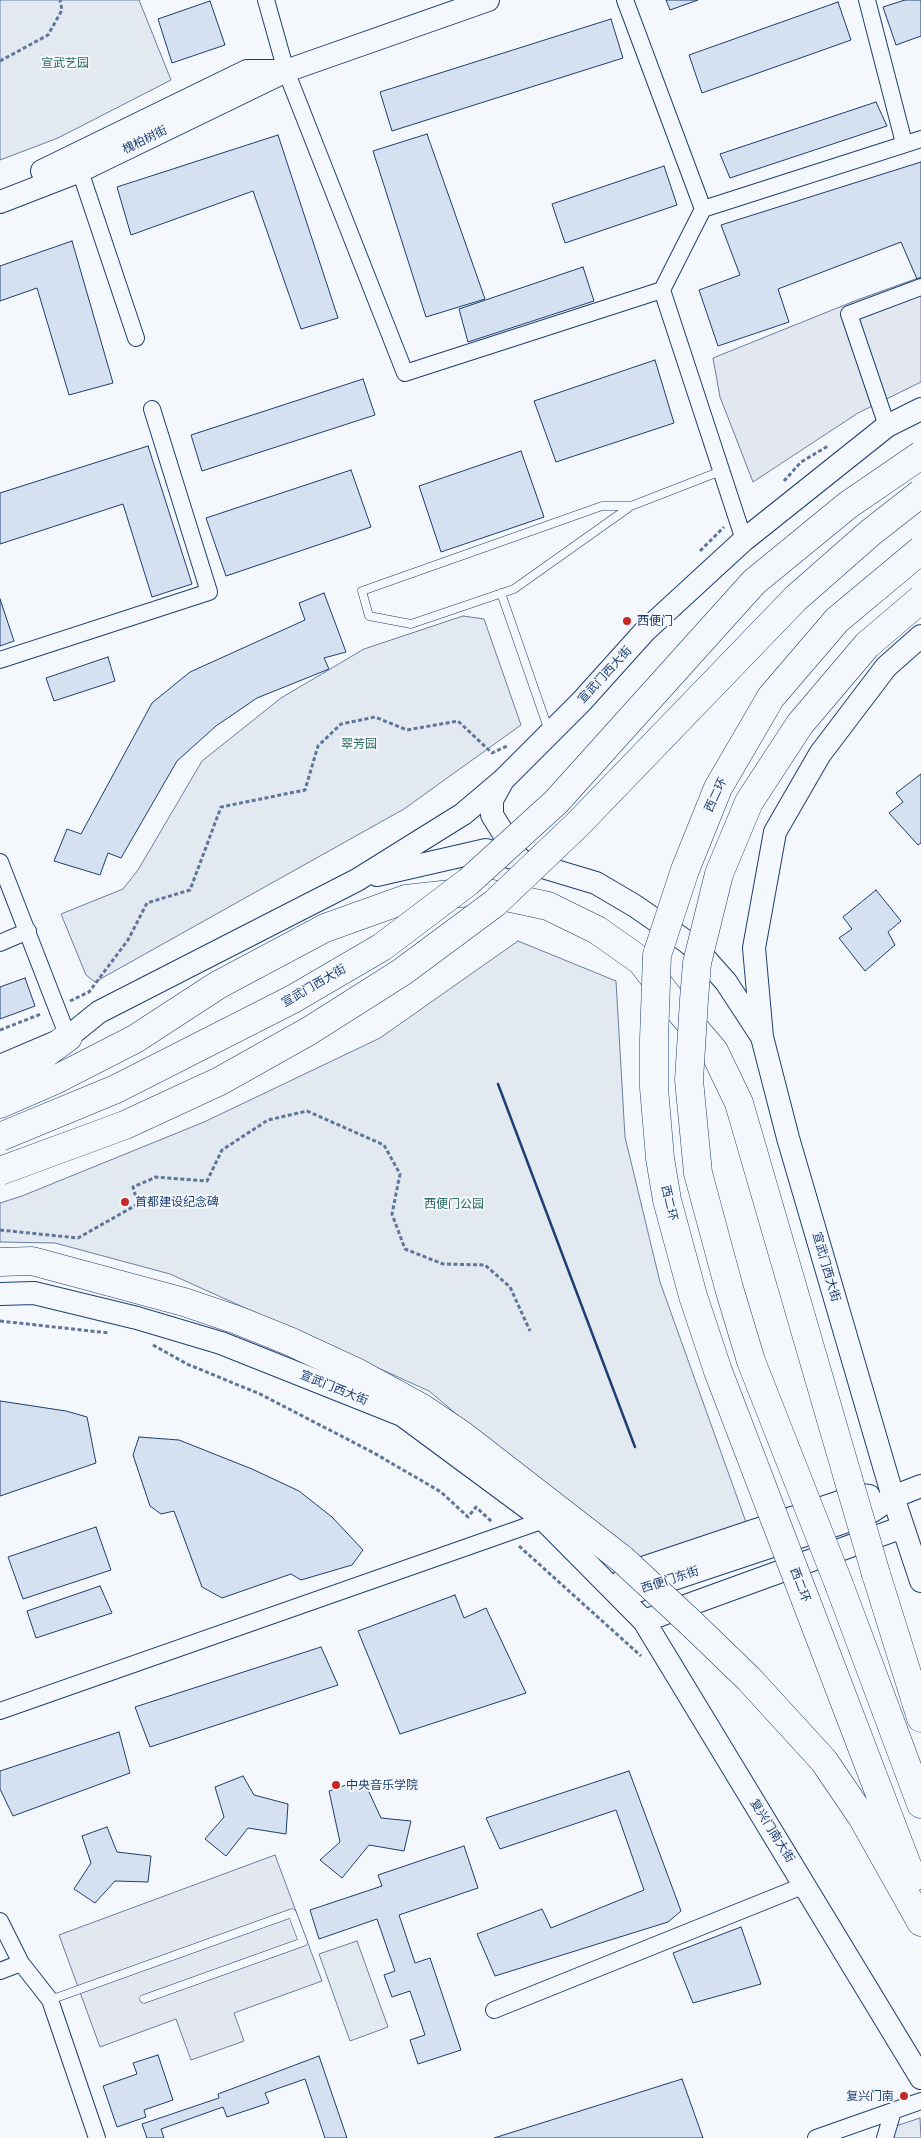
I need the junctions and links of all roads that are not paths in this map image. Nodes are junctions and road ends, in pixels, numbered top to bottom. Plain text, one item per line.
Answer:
1 (266, 0) edge
2 (488, 0) edge
3 (625, 0) edge
4 (867, 0) edge
5 (286, 71) junction
6 (921, 139) edge
7 (904, 143) junction
8 (80, 171) junction
9 (0, 186) edge
10 (0, 202) edge
11 (704, 210) junction
12 (921, 287) edge
13 (662, 290) junction
14 (136, 338) dead end
15 (152, 409) dead end
16 (921, 409) edge
17 (887, 426) junction
18 (921, 455) edge
19 (721, 471) junction
20 (921, 493) edge
21 (921, 504) edge
22 (631, 506) junction
23 (740, 529) junction
24 (870, 533) junction
25 (921, 550) edge
26 (501, 593) junction
27 (921, 598) edge
28 (921, 636) edge
29 (0, 660) edge
30 (550, 733) junction
31 (502, 781) junction
32 (521, 861) junction
33 (0, 862) edge
34 (357, 880) junction
35 (28, 932) junction
36 (0, 943) edge
37 (762, 1037) junction
38 (68, 1038) junction
39 (0, 1066) edge
40 (0, 1087) edge
41 (0, 1104) edge
42 (0, 1137) edge
43 (0, 1171) edge
44 (0, 1262) edge
45 (0, 1294) edge
46 (921, 1486) edge
47 (893, 1497) junction
48 (544, 1520) junction
49 (902, 1527) junction
50 (921, 1581) edge
51 (614, 1591) junction
52 (644, 1621) junction
53 (0, 1711) edge
54 (921, 1718) edge
55 (921, 1804) edge
56 (805, 1885) junction
57 (921, 1901) edge
58 (0, 1922) edge
59 (921, 1922) edge
60 (21, 1963) junction
61 (0, 1971) edge
62 (144, 1999) dead end
63 (50, 2000) junction
64 (494, 2010) dead end
65 (921, 2078) edge
66 (921, 2101) edge
67 (893, 2110) junction
68 (97, 2138) edge
69 (816, 2138) edge
70 (885, 2138) edge

1 - 5 street
2 - 5 street, 槐柏树街
3 - 11 street
4 - 7 street
5 - 8 street, 槐柏树街
5 - 9 street, 槐柏树街
5 - 13 street
6 - 7 street
7 - 11 street
8 - 10 street, 槐柏树街
8 - 14 street
11 - 13 street
12 - 17 street
13 - 19 street
15 - 29 street
16 - 17 street, 宣武门西大街
17 - 23 street, 宣武门西大街
18 - 42 highway, 宣武门西大街, bridge
19 - 22 lane
19 - 23 street
20 - 24 highway, bridge
21 - 24 highway, bridge
22 - 26 lane
22 - 26 lane
23 - 30 street, 宣武门西大街
24 - 43 highway, bridge
25 - 57 highway, 西二环, bridge
26 - 30 lane
27 - 55 highway, bridge
28 - 37 street, 宣武门西大街
30 - 31 street, 宣武门西大街
31 - 32 street
31 - 34 street, 宣武门西大街
32 - 34 street, 宣武门西大街
32 - 37 street, 宣武门西大街
33 - 35 street
34 - 38 street, 宣武门西大街
35 - 36 street
35 - 38 street
37 - 47 street, 宣武门西大街
38 - 39 street, 宣武门西大街
38 - 40 highway
41 - 54 highway, bridge
44 - 59 highway, bridge
45 - 48 street, 宣武门西大街
46 - 47 street, 西便门东街
47 - 49 street
47 - 51 street, 西便门东街
48 - 51 street, 宣武门西大街
48 - 53 street
49 - 50 street
49 - 52 street
51 - 52 street, 复兴门南大街
52 - 56 street, 复兴门南大街
56 - 64 street
56 - 65 street, 复兴门南大街
58 - 60 street
60 - 61 street
60 - 63 street
62 - 63 lane
63 - 68 street
66 - 67 street
67 - 69 street
67 - 70 street

